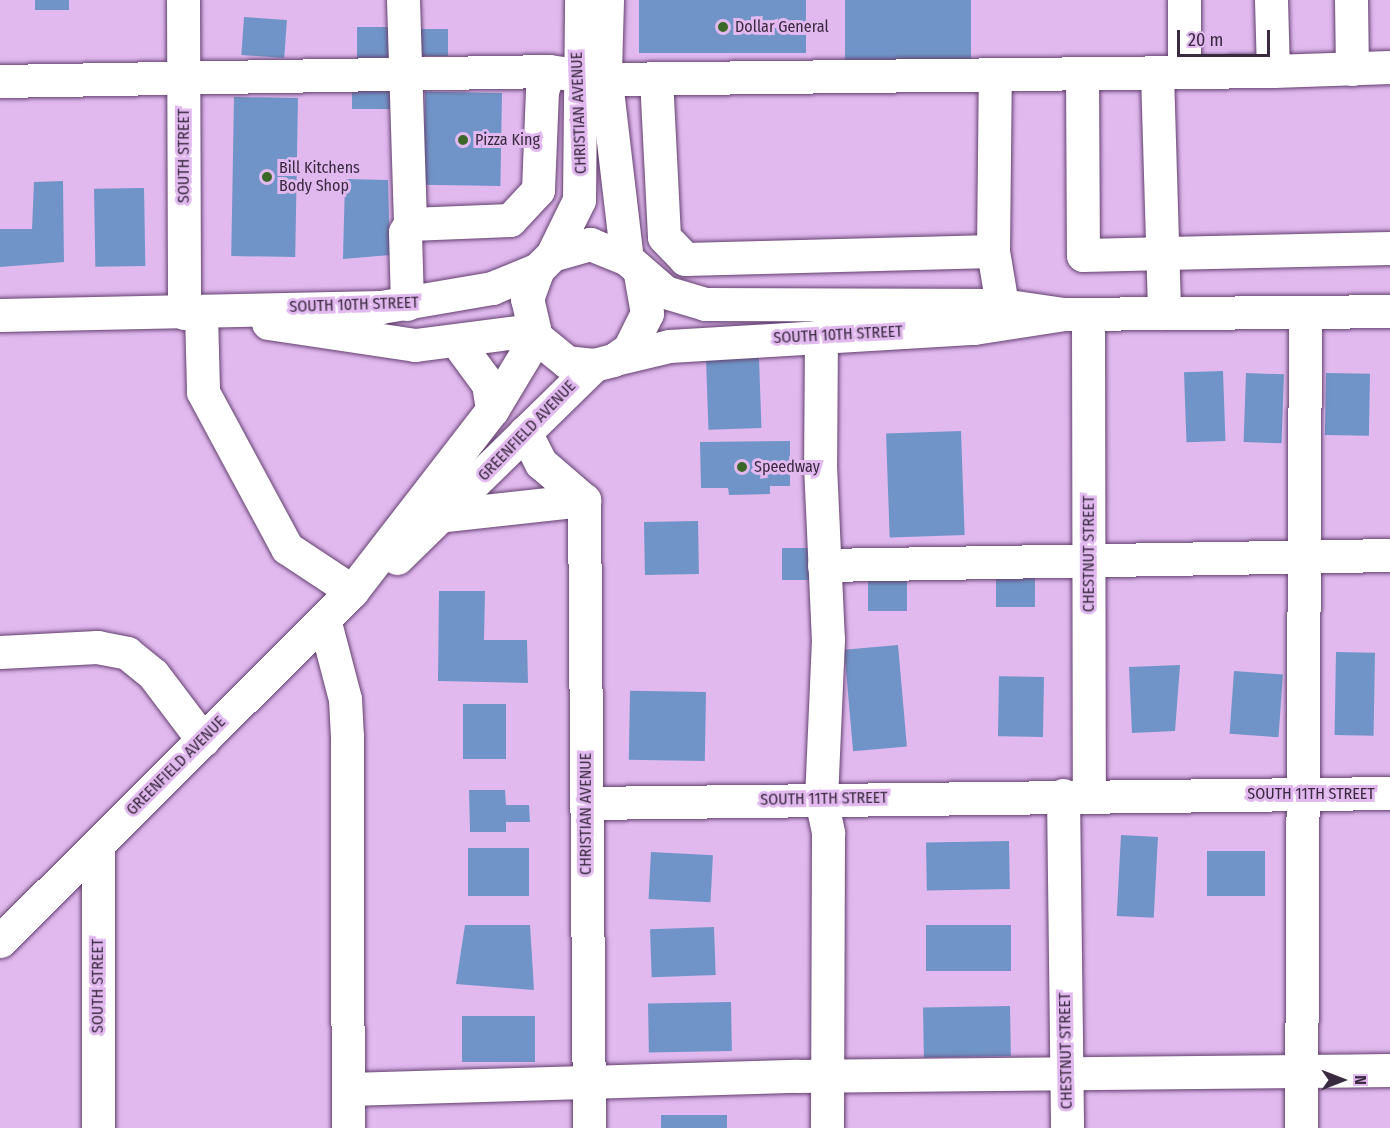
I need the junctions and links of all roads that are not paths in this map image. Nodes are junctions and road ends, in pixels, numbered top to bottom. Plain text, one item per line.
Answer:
1 (183, 0) edge
2 (404, 0) edge
3 (581, 0) edge
4 (607, 0) edge
5 (1184, 0) edge
6 (1271, 0) edge
7 (1351, 0) edge
8 (1390, 67) edge
9 (1352, 69) junction
10 (405, 71) junction
11 (1273, 71) junction
12 (1171, 72) junction
13 (1082, 73) junction
14 (577, 74) junction
15 (995, 74) junction
16 (184, 76) junction
17 (656, 78) junction
18 (0, 81) edge
19 (410, 224) junction
20 (1390, 248) edge
21 (993, 251) junction
22 (1162, 255) junction
23 (545, 262) junction
24 (633, 267) junction
25 (407, 304) junction
26 (1002, 305) junction
27 (1390, 311) edge
28 (1305, 312) junction
29 (193, 313) junction
30 (1164, 313) junction
31 (1076, 314) junction
32 (0, 315) edge
33 (534, 333) junction
34 (821, 335) junction
35 (456, 342) junction
36 (603, 362) junction
37 (492, 410) junction
38 (525, 432) junction
39 (584, 500) junction
40 (446, 515) junction
41 (1390, 555) edge
42 (1305, 556) junction
43 (1089, 559) junction
44 (824, 565) junction
45 (352, 591) junction
46 (324, 619) junction
47 (0, 652) edge
48 (203, 740) junction
49 (1390, 793) edge
50 (1305, 794) junction
51 (1076, 795) junction
52 (821, 799) junction
53 (586, 803) junction
54 (98, 844) junction
55 (0, 941) edge
56 (1390, 1070) edge
57 (1301, 1072) junction
58 (1066, 1073) junction
59 (826, 1076) junction
60 (589, 1082) junction
61 (348, 1089) junction
62 (98, 1128) edge
63 (348, 1128) edge
64 (589, 1128) edge
65 (827, 1128) edge
66 (1067, 1128) edge
67 (1301, 1128) edge

1 - 16 street, SOUTH STREET
2 - 10 street
3 - 14 street, CHRISTIAN AVENUE
4 - 14 street, CHRISTIAN AVENUE
5 - 12 street
6 - 11 street
7 - 9 street
8 - 9 street
9 - 11 street
10 - 14 street
10 - 16 street
10 - 19 street
11 - 12 street
12 - 13 street
12 - 22 street
13 - 15 street
13 - 22 street
14 - 17 street
14 - 19 street
14 - 23 street, CHRISTIAN AVENUE
14 - 24 street, CHRISTIAN AVENUE
15 - 17 street
15 - 21 street
16 - 18 street
16 - 29 street, SOUTH STREET
17 - 21 street
19 - 25 street
20 - 22 street
21 - 26 street
22 - 30 street
23 - 24 street
23 - 25 street, SOUTH 10TH STREET
23 - 33 street
24 - 26 street, SOUTH 10TH STREET
24 - 36 street
25 - 29 street, SOUTH 10TH STREET
26 - 31 street, SOUTH 10TH STREET
27 - 28 street, SOUTH 10TH STREET
28 - 30 street, SOUTH 10TH STREET
28 - 42 street
29 - 32 street, SOUTH 10TH STREET
29 - 35 street, SOUTH 10TH STREET
29 - 45 street, SOUTH STREET
30 - 31 street, SOUTH 10TH STREET
31 - 34 street, SOUTH 10TH STREET
31 - 43 street, CHESTNUT STREET
33 - 35 street, SOUTH 10TH STREET
33 - 36 street
33 - 37 street, GREENFIELD AVENUE
34 - 36 street, SOUTH 10TH STREET
34 - 44 street
35 - 37 street
36 - 38 street, GREENFIELD AVENUE
37 - 45 street, GREENFIELD AVENUE
38 - 39 street
38 - 40 street, GREENFIELD AVENUE
39 - 40 street
39 - 53 street, CHRISTIAN AVENUE
40 - 45 street, GREENFIELD AVENUE
41 - 42 street
42 - 43 street
42 - 50 street
43 - 44 street
43 - 51 street, CHESTNUT STREET
44 - 52 street
45 - 46 street, GREENFIELD AVENUE
46 - 48 street, GREENFIELD AVENUE
46 - 61 street
47 - 48 street
48 - 54 street, GREENFIELD AVENUE
49 - 50 street, SOUTH 11TH STREET
50 - 51 street, SOUTH 11TH STREET
50 - 57 street
51 - 52 street, SOUTH 11TH STREET
51 - 58 street, CHESTNUT STREET
52 - 53 street, SOUTH 11TH STREET
52 - 59 street
53 - 60 street, CHRISTIAN AVENUE
54 - 55 street, GREENFIELD AVENUE
54 - 62 street, SOUTH STREET
56 - 57 street
57 - 58 street
57 - 67 street
58 - 59 street
58 - 66 street, CHESTNUT STREET
59 - 60 street
59 - 65 street
60 - 61 street
60 - 64 street, CHRISTIAN AVENUE
61 - 63 street

